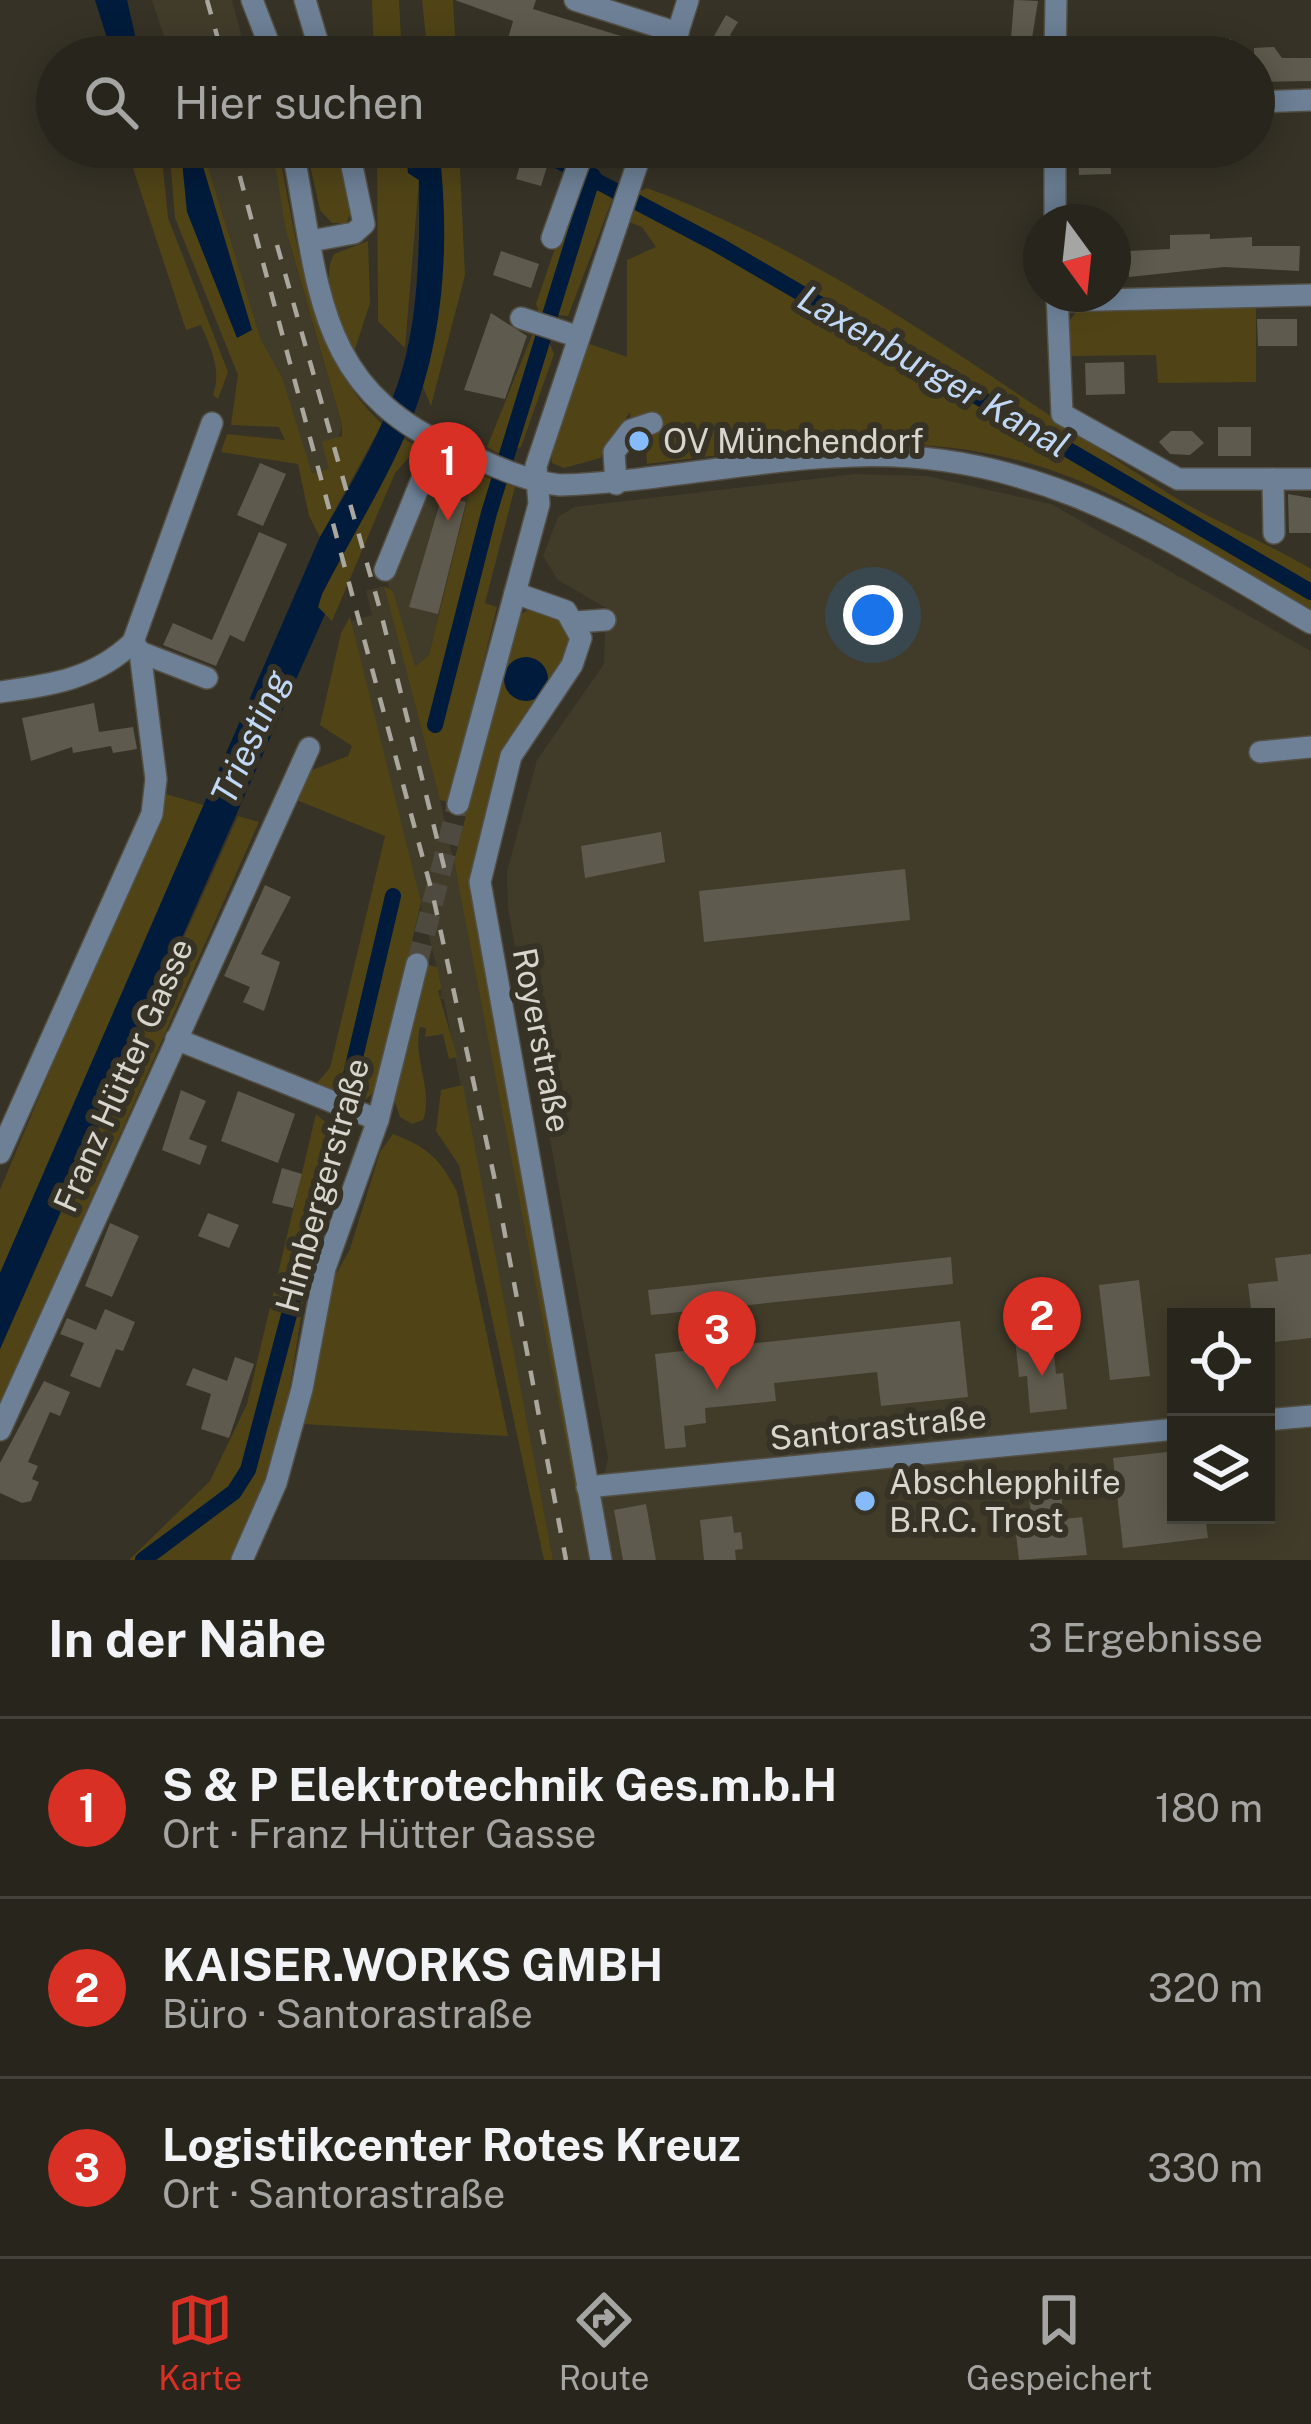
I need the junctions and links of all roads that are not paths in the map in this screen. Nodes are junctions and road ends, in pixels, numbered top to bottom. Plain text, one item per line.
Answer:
1 (252, 0) edge
2 (305, 0) edge
3 (575, 0) edge
4 (688, 0) edge
5 (1055, 0) edge
6 (600, 4) edge
7 (678, 32) junction
8 (266, 36) edge
9 (316, 36) edge
10 (677, 36) edge
11 (1055, 36) edge
12 (1311, 100) edge
13 (1275, 101) edge
14 (296, 168) edge
15 (352, 168) edge
16 (579, 168) edge
17 (639, 168) edge
18 (1055, 168) edge
19 (1055, 204) edge
20 (552, 238) dead end
21 (311, 241) junction
22 (1311, 295) edge
23 (1131, 297) edge
24 (1058, 312) edge
25 (521, 318) dead end
26 (576, 336) junction
27 (212, 423) dead end
28 (652, 423) dead end
29 (431, 439) junction
30 (1273, 479) junction
31 (1311, 479) edge
32 (537, 482) junction
33 (616, 484) junction
34 (1274, 533) dead end
35 (385, 570) dead end
36 (514, 593) junction
37 (605, 620) dead end
38 (576, 622) junction
39 (1311, 623) edge
40 (137, 647) junction
41 (206, 678) dead end
42 (0, 692) edge
43 (1311, 747) edge
44 (309, 748) dead end
45 (1260, 752) dead end
46 (458, 804) tunnel mouth
47 (417, 964) tunnel mouth
48 (176, 1040) junction
49 (378, 1120) junction
50 (0, 1153) edge
51 (1311, 1416) edge
52 (1275, 1419) edge
53 (0, 1430) edge
54 (1167, 1430) edge
55 (587, 1487) junction
56 (242, 1560) edge
57 (601, 1560) edge

1 - 8 street
2 - 9 street
3 - 6 street
4 - 7 street
5 - 11 street
6 - 7 street
7 - 10 street
12 - 13 street
14 - 21 street
15 - 21 street
16 - 20 street
17 - 26 street
18 - 19 street
21 - 29 street
22 - 23 street
24 - 30 street
25 - 26 street
26 - 32 street
27 - 40 street
28 - 33 street
29 - 32 street
29 - 35 street
30 - 31 street
30 - 34 street
32 - 33 street
32 - 36 street
33 - 39 street
36 - 38 street
36 - 46 street
37 - 38 street
38 - 55 street, Royerstraße
40 - 41 street
40 - 42 street
40 - 50 street
43 - 45 street
44 - 48 street, Franz Hütter Gasse
47 - 49 street, Himbergerstraße
48 - 49 street
48 - 53 street, Franz Hütter Gasse
49 - 56 street, Himbergerstraße
51 - 52 street
54 - 55 street, Santorastraße
55 - 57 street, Royerstraße

